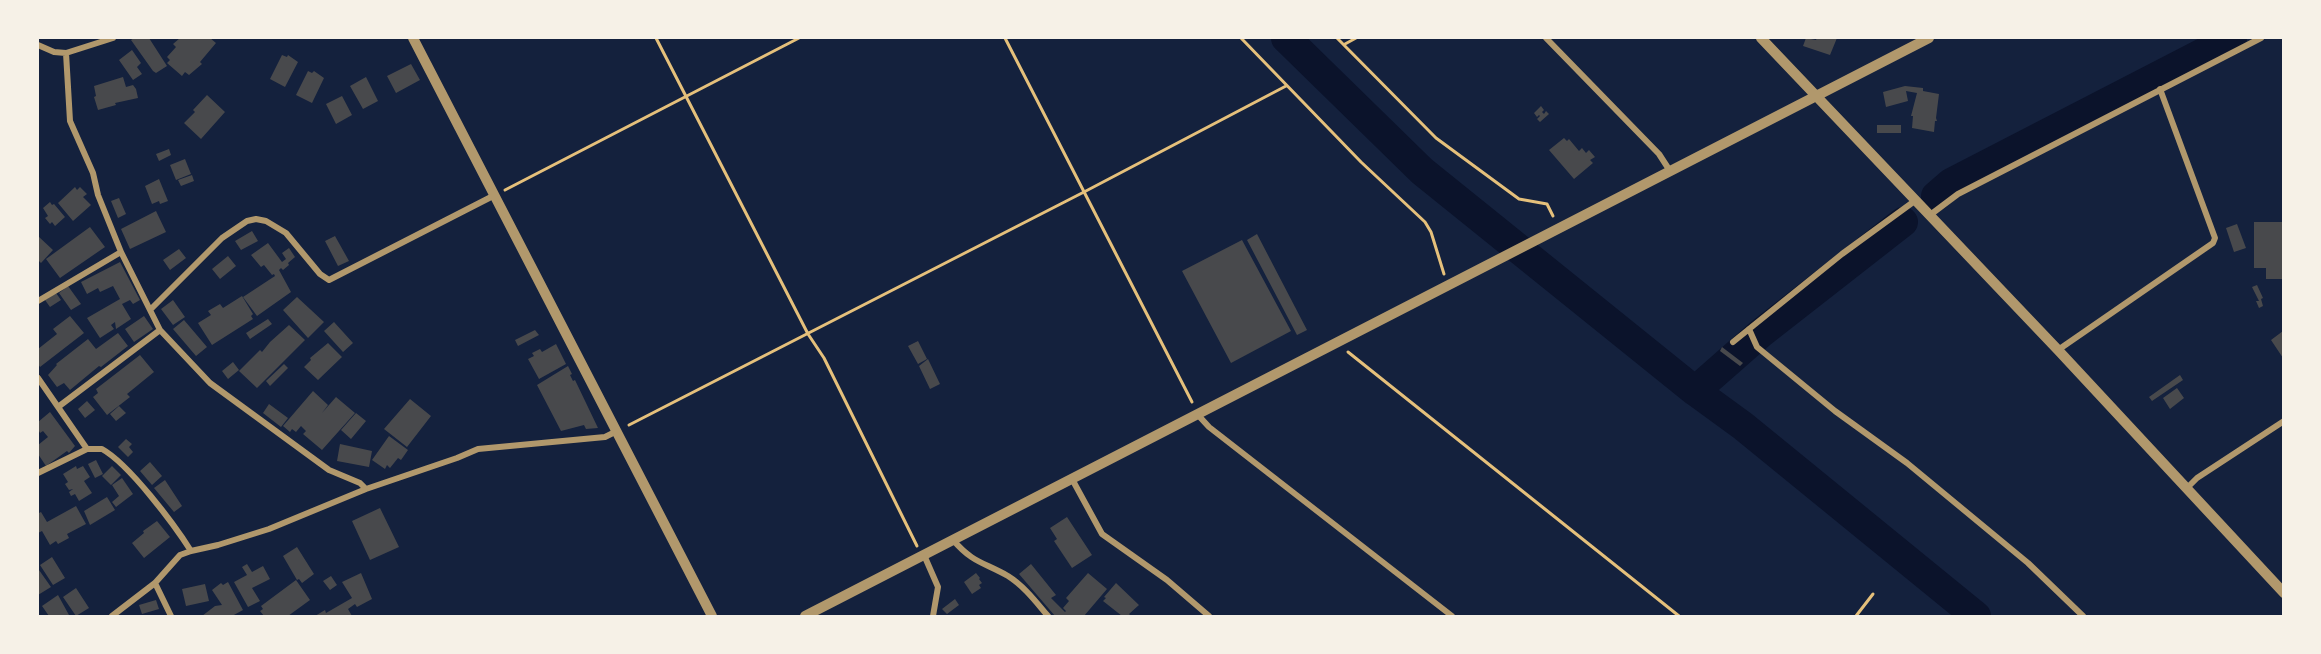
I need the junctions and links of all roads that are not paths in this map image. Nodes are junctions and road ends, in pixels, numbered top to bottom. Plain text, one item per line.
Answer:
1 (40, 38) edge
2 (113, 38) edge
3 (413, 38) edge
4 (1546, 38) edge
5 (1761, 38) edge
6 (1929, 38) edge
7 (2261, 38) edge
8 (38, 45) edge
9 (66, 53) junction
10 (2160, 89) junction
11 (1816, 96) junction
12 (1670, 171) junction
13 (495, 195) junction
14 (1916, 200) junction
15 (1930, 215) junction
16 (121, 252) junction
17 (38, 301) edge
18 (151, 309) junction
19 (160, 330) junction
20 (1750, 332) junction
21 (1733, 342) dead end
22 (2058, 350) junction
23 (38, 378) edge
24 (58, 407) junction
25 (1198, 415) junction
26 (2283, 421) edge
27 (618, 431) junction
28 (87, 449) junction
29 (38, 473) edge
30 (1071, 479) junction
31 (2187, 488) junction
32 (366, 489) junction
33 (953, 540) junction
34 (191, 551) junction
35 (924, 555) junction
36 (155, 583) junction
37 (2283, 593) edge
38 (112, 616) edge
39 (171, 616) edge
40 (712, 616) edge
41 (805, 616) edge
42 (933, 616) edge
43 (1047, 616) edge
44 (1209, 616) edge
45 (1452, 616) edge
46 (2083, 616) edge

1 - 8 street
2 - 9 street
3 - 13 street
4 - 12 street
5 - 11 street
6 - 11 street
7 - 10 street
8 - 9 street
9 - 16 street
10 - 15 street
10 - 22 street
11 - 12 street
11 - 14 street
12 - 25 street
13 - 18 street
13 - 27 street
14 - 15 street
14 - 20 street
15 - 22 street
16 - 17 street
16 - 18 street
18 - 19 street
19 - 24 street
19 - 32 street
20 - 21 street
20 - 46 street
22 - 31 street
23 - 24 street
24 - 28 street
25 - 30 street
25 - 45 street
26 - 31 street
27 - 32 street
27 - 40 street
28 - 29 street
28 - 34 street
30 - 33 street
30 - 44 street
31 - 37 street
32 - 34 street
33 - 35 street
33 - 43 street
34 - 36 street
35 - 41 street
35 - 42 street
36 - 38 street
36 - 39 street

